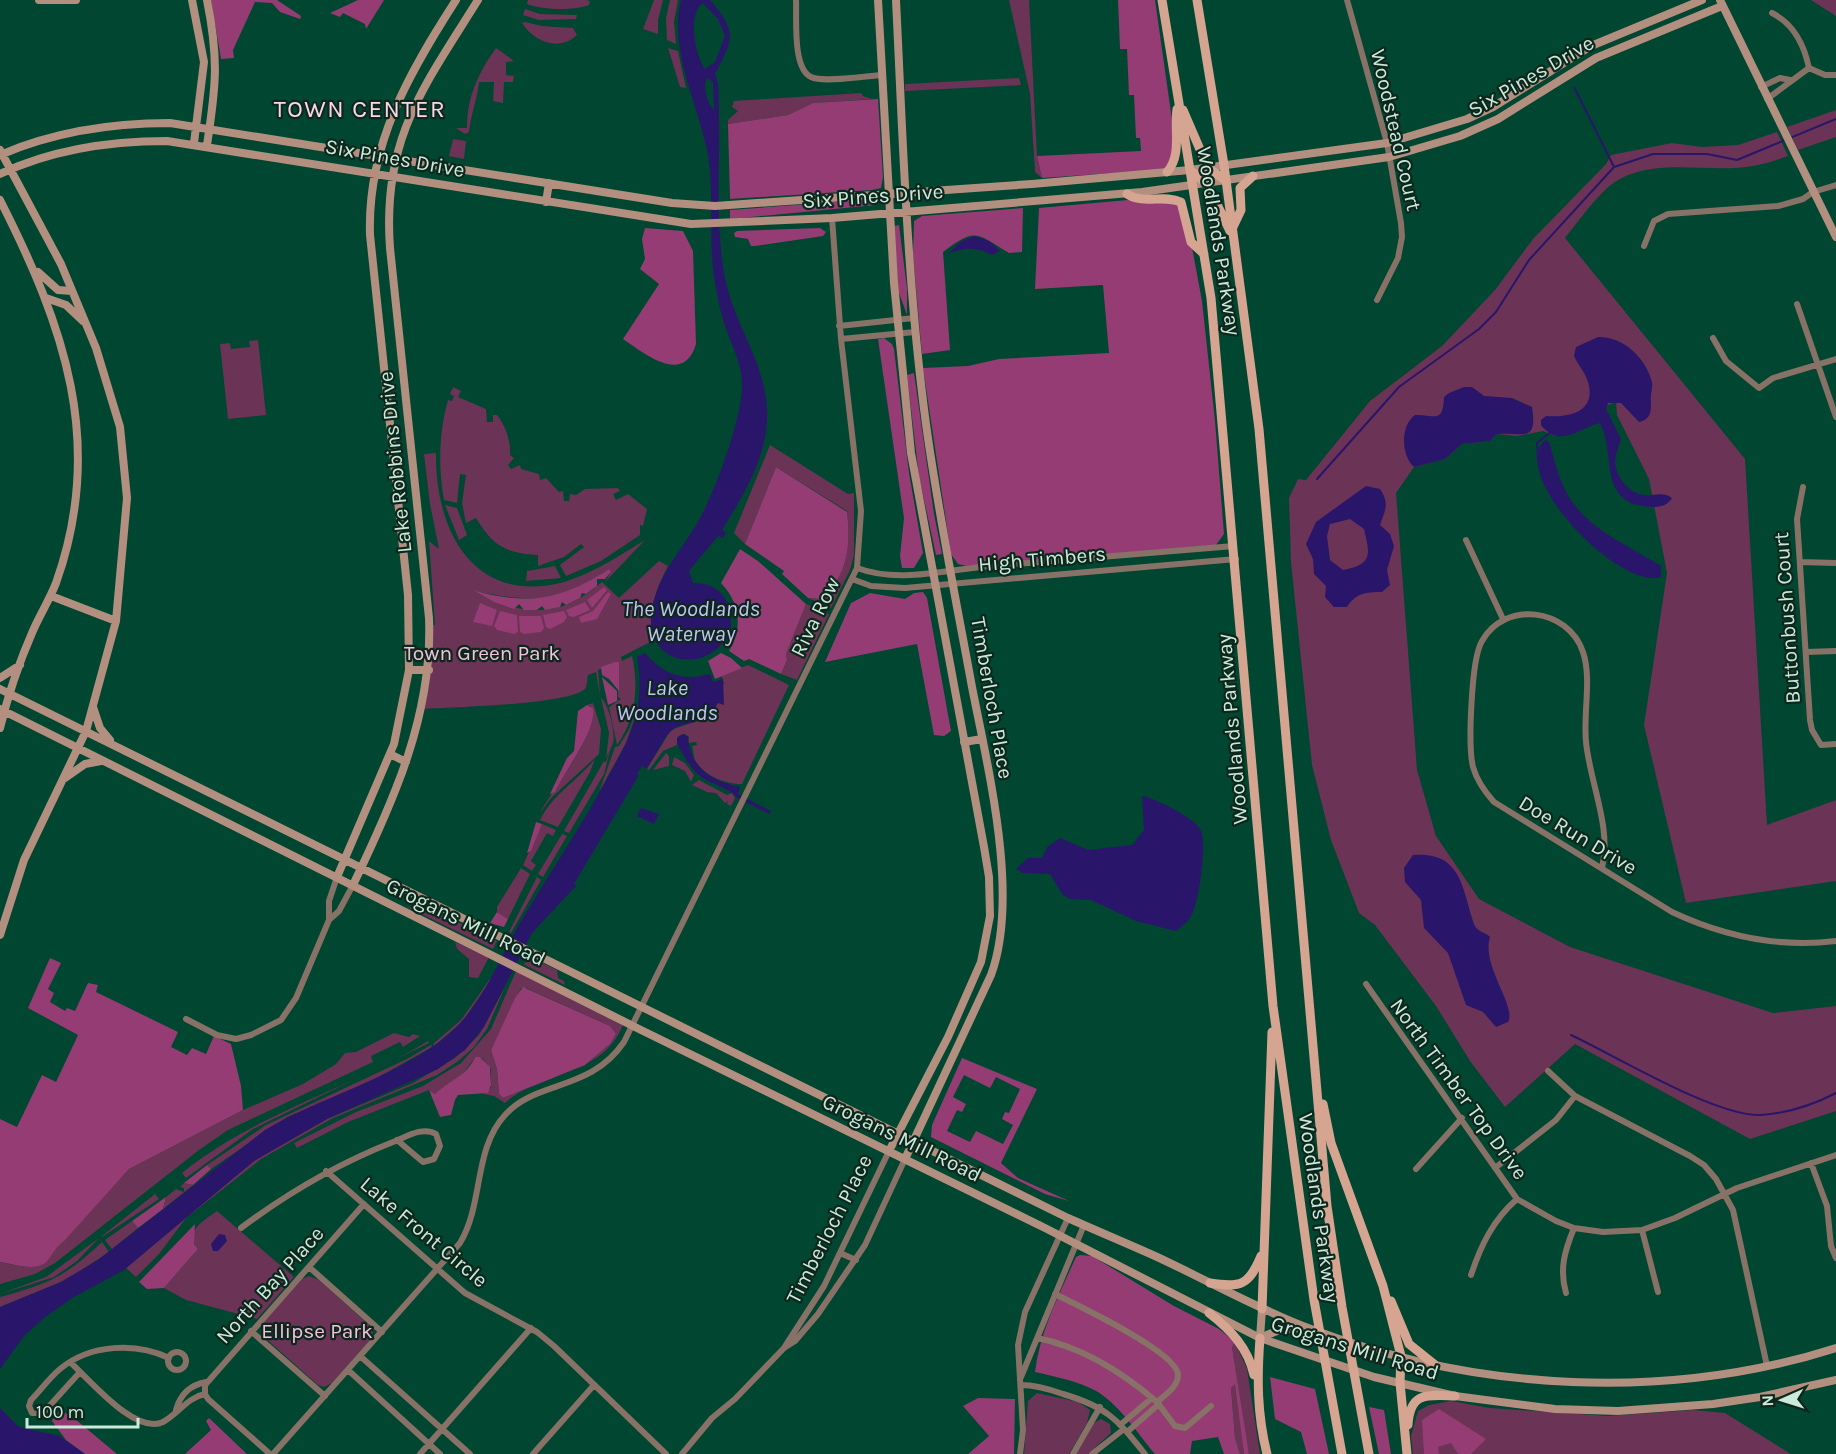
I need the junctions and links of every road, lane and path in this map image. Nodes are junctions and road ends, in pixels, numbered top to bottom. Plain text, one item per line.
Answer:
1 (39, 0) edge
2 (76, 0) edge
3 (192, 0) edge
4 (207, 0) edge
5 (456, 0) edge
6 (478, 0) edge
7 (796, 0) edge
8 (878, 0) edge
9 (896, 0) edge
10 (1162, 0) edge
11 (1197, 0) edge
12 (1347, 0) edge
13 (1702, 0) edge
14 (1721, 3) edge
15 (1772, 13) dead end
16 (1608, 38) junction
17 (1613, 50) junction
18 (1809, 68) junction
19 (882, 75) junction
20 (1836, 75) edge
21 (1790, 80) junction
22 (1761, 87) junction
23 (1767, 99) junction
24 (1179, 101) junction
25 (196, 125) junction
26 (210, 127) junction
27 (194, 143) junction
28 (1387, 144) junction
29 (207, 145) junction
30 (1, 152) edge
31 (377, 155) junction
32 (1389, 157) junction
33 (394, 159) junction
34 (1224, 165) junction
35 (1208, 168) junction
36 (11, 169) junction
37 (1190, 170) junction
38 (1167, 172) junction
39 (374, 173) junction
40 (0, 174) edge
41 (392, 176) junction
42 (1253, 176) junction
43 (1225, 180) junction
44 (549, 183) junction
45 (1032, 184) junction
46 (1207, 184) junction
47 (1836, 185) edge
48 (1192, 186) junction
49 (905, 192) junction
50 (1813, 192) junction
51 (890, 193) junction
52 (1126, 194) junction
53 (0, 200) edge
54 (1032, 201) junction
55 (546, 202) junction
56 (907, 212) junction
57 (891, 213) junction
58 (832, 218) junction
59 (1232, 229) junction
60 (1836, 237) edge
61 (1234, 242) junction
62 (1644, 246) dead end
63 (1204, 254) junction
64 (34, 268) junction
65 (72, 291) junction
66 (46, 298) junction
67 (1377, 300) dead end
68 (1797, 304) dead end
69 (914, 318) junction
70 (897, 320) junction
71 (86, 324) junction
72 (839, 326) junction
73 (915, 332) junction
74 (898, 333) junction
75 (1713, 338) dead end
76 (841, 339) junction
77 (1836, 359) edge
78 (918, 362) junction
79 (901, 364) junction
80 (1819, 364) junction
81 (1836, 417) edge
82 (1803, 487) dead end
83 (1466, 540) dead end
84 (1234, 546) junction
85 (1236, 559) junction
86 (1800, 562) junction
87 (1836, 563) edge
88 (857, 568) junction
89 (950, 569) junction
90 (932, 572) junction
91 (852, 579) junction
92 (952, 583) junction
93 (936, 586) junction
94 (51, 596) junction
95 (118, 603) junction
96 (98, 613) junction
97 (1503, 619) junction
98 (116, 621) junction
99 (1836, 651) edge
100 (1806, 652) junction
101 (20, 665) junction
102 (409, 670) junction
103 (429, 670) junction
104 (0, 678) edge
105 (0, 689) edge
106 (9, 694) junction
107 (93, 707) junction
108 (2, 710) edge
109 (0, 728) edge
110 (86, 731) junction
111 (982, 739) junction
112 (964, 742) junction
113 (1836, 744) edge
114 (117, 747) junction
115 (77, 749) junction
116 (390, 754) junction
117 (102, 761) junction
118 (406, 762) junction
119 (60, 783) junction
120 (345, 860) junction
121 (361, 868) junction
122 (1602, 868) junction
123 (337, 878) junction
124 (352, 885) junction
125 (329, 920) junction
126 (0, 935) edge
127 (1836, 941) edge
128 (974, 981) junction
129 (1366, 984) dead end
130 (986, 987) junction
131 (1273, 1006) junction
132 (641, 1008) junction
133 (186, 1019) dead end
134 (633, 1026) junction
135 (1313, 1061) junction
136 (1548, 1071) dead end
137 (1575, 1096) junction
138 (1462, 1118) junction
139 (898, 1134) junction
140 (397, 1140) junction
141 (913, 1142) junction
142 (889, 1151) junction
143 (1836, 1155) edge
144 (905, 1159) junction
145 (1811, 1163) junction
146 (1495, 1168) junction
147 (1416, 1169) dead end
148 (326, 1171) junction
149 (1725, 1193) junction
150 (1517, 1198) junction
151 (364, 1204) junction
152 (1068, 1218) junction
153 (1084, 1225) junction
154 (241, 1228) dead end
155 (1574, 1228) junction
156 (1642, 1230) junction
157 (1060, 1236) junction
158 (1076, 1244) junction
159 (1264, 1251) junction
160 (840, 1253) junction
161 (1836, 1258) edge
162 (856, 1260) junction
163 (309, 1267) junction
164 (438, 1270) junction
165 (1471, 1275) dead end
166 (826, 1283) junction
167 (1210, 1283) junction
168 (838, 1286) junction
169 (1383, 1286) junction
170 (1658, 1292) dead end
171 (834, 1293) junction
172 (1566, 1293) dead end
173 (1054, 1294) junction
174 (1262, 1309) junction
175 (1209, 1313) junction
176 (531, 1328) junction
177 (1313, 1329) junction
178 (251, 1331) junction
179 (382, 1332) junction
180 (1037, 1338) junction
181 (1260, 1338) junction
182 (784, 1348) junction
183 (1836, 1348) edge
184 (360, 1356) junction
185 (1401, 1356) junction
186 (169, 1358) dead end
187 (70, 1362) junction
188 (1434, 1364) junction
189 (1767, 1366) junction
190 (348, 1370) junction
191 (80, 1372) junction
192 (1836, 1380) edge
193 (1021, 1381) junction
194 (1256, 1382) junction
195 (1400, 1383) junction
196 (594, 1385) junction
197 (205, 1388) junction
198 (325, 1396) junction
199 (1455, 1396) junction
200 (1156, 1401) junction
201 (1211, 1406) dead end
202 (1100, 1407) junction
203 (176, 1410) junction
204 (442, 1429) junction
205 (1124, 1429) junction
206 (429, 1444) junction
207 (1407, 1450) edge
208 (272, 1454) edge
209 (420, 1454) edge
210 (440, 1454) edge
211 (470, 1454) edge
212 (533, 1454) edge
213 (666, 1454) edge
214 (682, 1454) edge
215 (1020, 1454) edge
216 (1073, 1454) edge
217 (1092, 1454) edge
218 (1145, 1454) edge
219 (1267, 1454) edge
220 (1342, 1454) edge
221 (1369, 1454) edge

1 - 2 street
3 - 25 street
4 - 26 street
5 - 31 street, Lake Robbins Drive
6 - 33 street, Lake Robbins Drive
7 - 19 street
8 - 19 street, Timberloch Place
9 - 49 street, Timberloch Place
10 - 24 main road, Woodlands Parkway
11 - 34 main road, Woodlands Parkway
12 - 28 street, Woodstead Court
13 - 16 street, Six Pines Drive
14 - 17 street, Six Pines Drive
14 - 22 street
15 - 18 street
16 - 17 street
16 - 28 street, Six Pines Drive
17 - 32 street, Six Pines Drive
18 - 20 street
18 - 21 street
19 - 51 street, Timberloch Place
21 - 22 street
21 - 23 street
22 - 23 street
23 - 50 street
24 - 35 main road
24 - 37 main road, Woodlands Parkway
24 - 38 main road
25 - 26 street, Six Pines Drive
25 - 27 street
25 - 30 street, Six Pines Drive
26 - 29 street
26 - 31 street, Six Pines Drive
27 - 29 street, Six Pines Drive
27 - 36 street, Six Pines Drive
28 - 32 street, Woodstead Court
28 - 34 street, Six Pines Drive
29 - 39 street, Six Pines Drive
30 - 36 street
31 - 33 street, Six Pines Drive
31 - 39 street, Lake Robbins Drive
32 - 42 street, Six Pines Drive
32 - 67 street, Woodstead Court
33 - 41 street, Lake Robbins Drive
33 - 44 street, Six Pines Drive
34 - 35 street, Six Pines Drive
34 - 43 main road, Woodlands Parkway
35 - 37 street, Six Pines Drive
35 - 43 main road
36 - 40 street, Six Pines Drive
36 - 65 street
37 - 38 street, Six Pines Drive
37 - 46 main road
37 - 48 main road, Woodlands Parkway
38 - 45 street, Six Pines Drive
39 - 41 street, Six Pines Drive
39 - 102 street, Lake Robbins Drive
41 - 55 street, Six Pines Drive
41 - 103 street, Lake Robbins Drive
42 - 43 street, Six Pines Drive
42 - 59 main road
43 - 46 street, Six Pines Drive
43 - 59 main road, Woodlands Parkway
44 - 51 street, Six Pines Drive
44 - 55 street
45 - 49 street, Six Pines Drive
45 - 54 street
46 - 48 street, Six Pines Drive
46 - 61 main road
47 - 50 street
48 - 52 street, Six Pines Drive
48 - 63 main road, Woodlands Parkway
49 - 51 street, Six Pines Drive
49 - 56 street, Timberloch Place
50 - 60 street
50 - 62 street
51 - 57 street, Timberloch Place
52 - 54 street, Six Pines Drive
52 - 63 main road
53 - 64 street
54 - 56 street, Six Pines Drive
55 - 58 street, Six Pines Drive
56 - 57 street, Six Pines Drive
56 - 69 street, Timberloch Place
57 - 58 street, Six Pines Drive
57 - 70 street, Timberloch Place
58 - 72 street, Riva Row
59 - 61 main road, Woodlands Parkway
61 - 135 main road, Woodlands Parkway
63 - 84 main road, Woodlands Parkway
64 - 65 street
64 - 66 street
65 - 71 street
66 - 71 street
66 - 94 street
68 - 80 street
69 - 70 street
69 - 73 street, Timberloch Place
70 - 72 street
70 - 74 street, Timberloch Place
71 - 95 street
72 - 76 street, Riva Row
73 - 74 street
73 - 78 street, Timberloch Place
74 - 76 street
74 - 79 street, Timberloch Place
75 - 80 street
76 - 88 street, Riva Row
77 - 80 street
78 - 79 street
78 - 89 street, Timberloch Place
79 - 90 street, Timberloch Place
80 - 81 street
82 - 86 street, Buttonbush Court
83 - 97 street
84 - 85 main road, Woodlands Parkway
84 - 89 street, High Timbers
85 - 92 street, High Timbers
85 - 131 main road, Woodlands Parkway
86 - 87 street
86 - 100 street, Buttonbush Court
88 - 90 street, High Timbers
88 - 91 street, Riva Row
89 - 90 street, High Timbers
89 - 92 street, Timberloch Place
90 - 93 street, Timberloch Place
91 - 93 street, High Timbers
91 - 132 street, Riva Row
92 - 93 street, High Timbers
92 - 111 street, Timberloch Place
93 - 112 street, Timberloch Place
94 - 96 street
94 - 101 street
95 - 96 street
95 - 98 street
96 - 98 street
97 - 122 street
97 - 122 street, Doe Run Drive
98 - 107 street
99 - 100 street
100 - 113 street, Buttonbush Court
101 - 104 street
101 - 106 street
102 - 103 street
102 - 116 street, Lake Robbins Drive
103 - 118 street, Lake Robbins Drive
105 - 106 street, Grogans Mill Road
106 - 108 street
106 - 110 street, Grogans Mill Road
107 - 110 street
107 - 114 street
108 - 109 street
108 - 115 street, Grogans Mill Road
110 - 114 street, Grogans Mill Road
110 - 115 street
111 - 112 street
111 - 130 street, Timberloch Place
112 - 128 street, Timberloch Place
114 - 120 street, Grogans Mill Road
115 - 117 street, Grogans Mill Road
115 - 119 street
116 - 118 street
116 - 120 street, Lake Robbins Drive
117 - 119 street
117 - 123 street, Grogans Mill Road
118 - 121 street, Lake Robbins Drive
119 - 126 street
120 - 121 street, Grogans Mill Road
120 - 123 street, Lake Robbins Drive
121 - 124 street, Lake Robbins Drive
121 - 132 street, Grogans Mill Road
122 - 127 street, Doe Run Drive
123 - 124 street, Grogans Mill Road
123 - 125 street, Lake Robbins Drive
124 - 125 street, Lake Robbins Drive
124 - 134 street, Grogans Mill Road
125 - 133 street, Lake Robbins Drive
128 - 130 street
128 - 139 street, Timberloch Place
129 - 138 street, North Timber Top Drive
130 - 141 street, Timberloch Place
131 - 159 main road
131 - 220 main road, Woodlands Parkway
132 - 134 street, Riva Row
132 - 139 street, Grogans Mill Road
134 - 142 street, Grogans Mill Road
134 - 164 street, Riva Row
135 - 169 main road
135 - 221 main road, Woodlands Parkway
136 - 137 street
137 - 146 street
137 - 149 street
138 - 146 street, North Timber Top Drive
138 - 147 street
139 - 141 street, Grogans Mill Road
139 - 142 street, Timberloch Place
140 - 140 street
140 - 148 street
141 - 144 street, Timberloch Place
141 - 152 street, Grogans Mill Road
142 - 144 street, Grogans Mill Road
142 - 160 street, Timberloch Place
143 - 145 street, North Timber Top Drive
144 - 157 street, Grogans Mill Road
144 - 162 street, Timberloch Place
145 - 149 street, North Timber Top Drive
145 - 161 street
146 - 150 street, North Timber Top Drive
148 - 151 street, Lake Front Circle
148 - 154 street
149 - 156 street, North Timber Top Drive
149 - 189 street
150 - 155 street, North Timber Top Drive
150 - 165 street
151 - 163 street, North Bay Place
151 - 164 street, Lake Front Circle
152 - 153 street, Grogans Mill Road
152 - 157 street
153 - 158 street
153 - 167 street, Grogans Mill Road
155 - 156 street, North Timber Top Drive
155 - 172 street
156 - 170 street
157 - 158 street, Grogans Mill Road
157 - 193 street
158 - 173 street
158 - 175 street, Grogans Mill Road
159 - 167 main road
159 - 174 main road
160 - 162 street
160 - 166 street, Timberloch Place
162 - 168 street, Timberloch Place
163 - 178 street, North Bay Place
163 - 179 street
164 - 176 street, Lake Front Circle
164 - 179 street, Riva Row
166 - 168 street
166 - 171 street
166 - 182 street, Timberloch Place
167 - 174 street, Grogans Mill Road
168 - 171 street, Timberloch Place
169 - 185 main road
169 - 188 main road
171 - 182 street, Timberloch Place
173 - 180 street
173 - 200 street
174 - 177 street, Grogans Mill Road
174 - 181 street
175 - 181 street, Grogans Mill Road
175 - 194 main road
176 - 196 street, Lake Front Circle
176 - 204 street
177 - 181 street
177 - 185 street, Grogans Mill Road
178 - 197 street, North Bay Place
178 - 198 street
179 - 184 street, Riva Row
180 - 193 street
180 - 200 street
181 - 194 main road
181 - 195 street, Grogans Mill Road
182 - 214 street, Timberloch Place
183 - 189 street, Grogans Mill Road
184 - 190 street, Riva Row
184 - 204 street
185 - 188 street, Grogans Mill Road
185 - 195 main road
186 - 187 street
187 - 191 street
187 - 191 street
188 - 189 street, Grogans Mill Road
190 - 198 street, Riva Row
190 - 206 street
191 - 203 street
192 - 199 street, Grogans Mill Road
193 - 202 street
193 - 215 street
194 - 219 main road
195 - 199 street, Grogans Mill Road
195 - 207 main road
196 - 212 street
196 - 213 street, Lake Front Circle
197 - 203 street
197 - 203 street
197 - 208 street
198 - 208 street, Riva Row
199 - 207 main road
200 - 201 street
200 - 205 street
202 - 205 street
202 - 216 street
204 - 206 street
204 - 211 street
205 - 217 street
205 - 218 street
206 - 209 street
206 - 210 street

